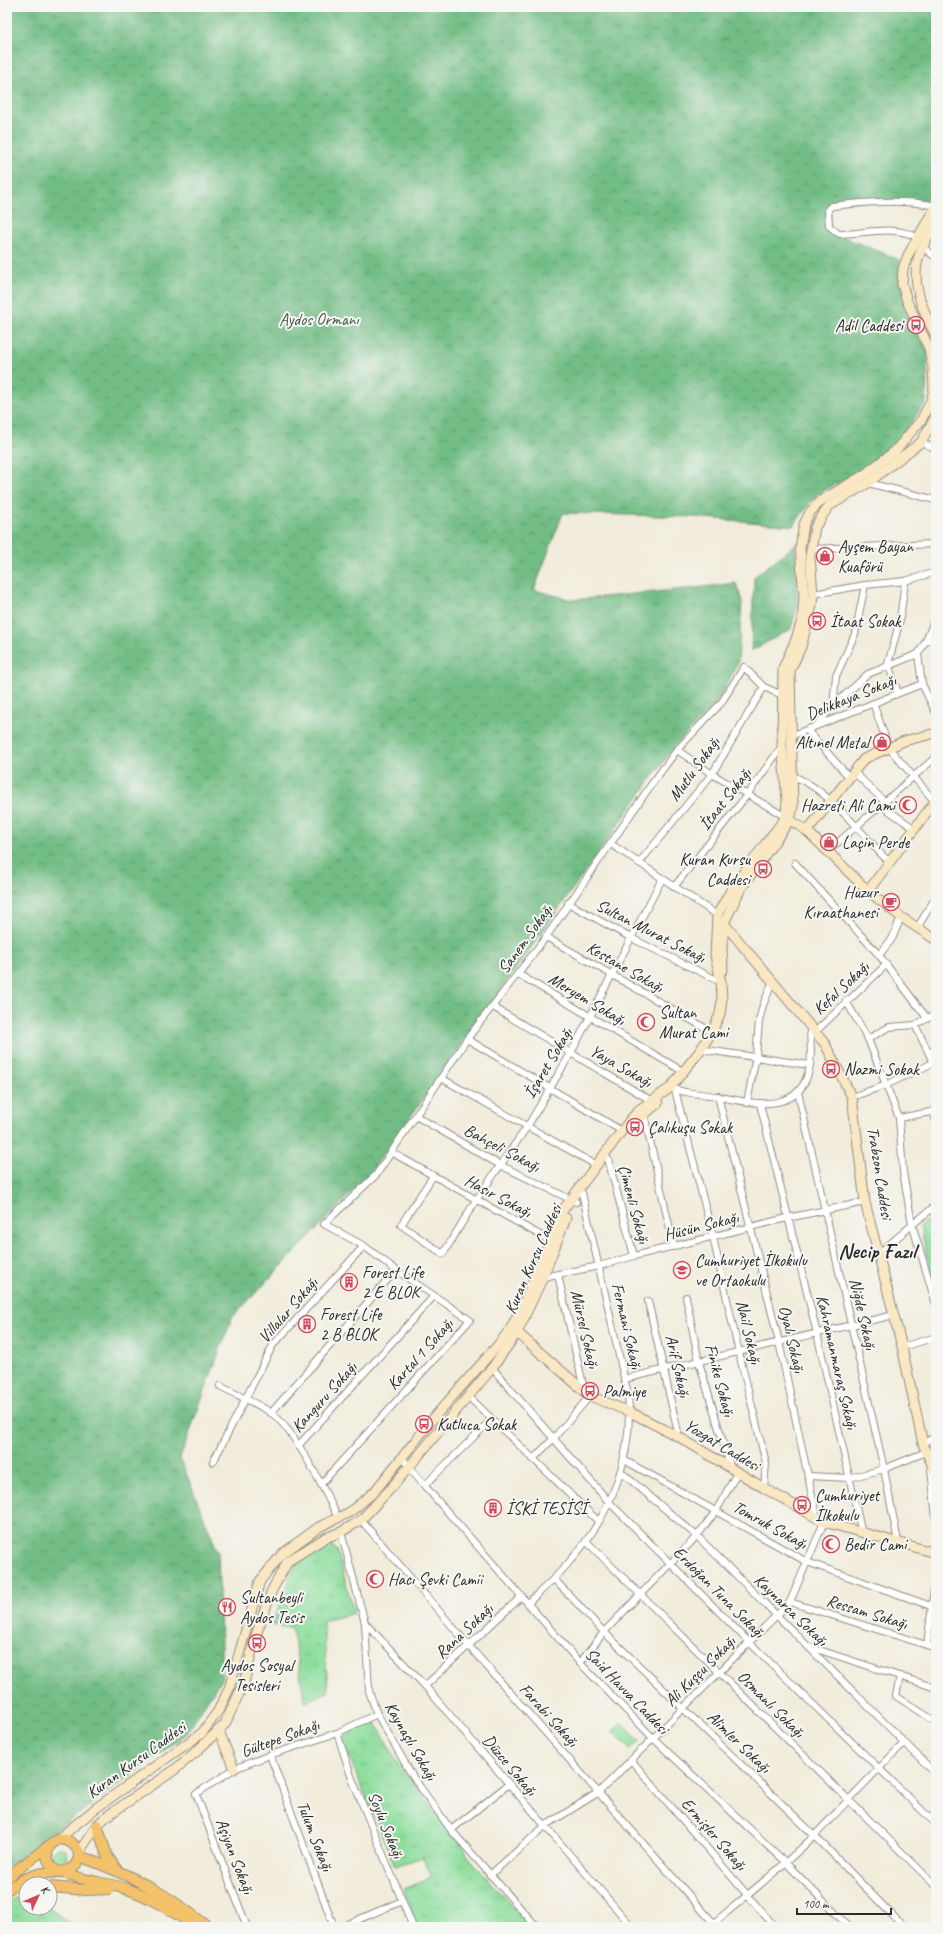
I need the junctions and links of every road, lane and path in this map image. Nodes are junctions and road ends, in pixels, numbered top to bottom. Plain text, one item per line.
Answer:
1 (936, 206) edge
2 (936, 223) edge
3 (918, 238) junction
4 (924, 247) junction
5 (936, 258) edge
6 (935, 330) edge
7 (936, 416) edge
8 (920, 442) junction
9 (936, 449) edge
10 (868, 483) junction
11 (936, 500) edge
12 (811, 550) junction
13 (936, 550) edge
14 (936, 572) edge
15 (905, 581) junction
16 (865, 585) junction
17 (808, 595) junction
18 (936, 616) edge
19 (936, 640) edge
20 (926, 641) junction
21 (918, 654) junction
22 (888, 664) junction
23 (922, 684) junction
24 (764, 687) junction
25 (898, 693) junction
26 (782, 695) junction
27 (873, 703) junction
28 (833, 706) junction
29 (936, 713) edge
30 (817, 726) junction
31 (807, 730) junction
32 (936, 732) edge
33 (791, 736) junction
34 (782, 746) junction
35 (889, 748) junction
36 (677, 750) junction
37 (936, 757) edge
38 (712, 774) junction
39 (851, 775) junction
40 (792, 776) junction
41 (914, 778) junction
42 (747, 795) junction
43 (830, 801) junction
44 (935, 801) edge
45 (884, 804) junction
46 (788, 819) junction
47 (856, 828) junction
48 (914, 829) junction
49 (807, 831) junction
50 (611, 844) junction
51 (827, 852) junction
52 (890, 860) junction
53 (639, 863) junction
54 (794, 863) dead end
55 (662, 879) junction
56 (674, 887) junction
57 (868, 891) junction
58 (936, 897) edge
59 (568, 903) junction
60 (717, 915) junction
61 (901, 917) junction
62 (724, 923) junction
63 (917, 928) junction
64 (546, 938) junction
65 (631, 938) junction
66 (936, 940) edge
67 (879, 955) junction
68 (886, 965) junction
69 (518, 974) junction
70 (612, 976) junction
71 (773, 981) junction
72 (721, 982) junction
73 (846, 1001) junction
74 (493, 1007) junction
75 (936, 1014) edge
76 (590, 1018) junction
77 (927, 1018) junction
78 (915, 1025) junction
79 (812, 1029) junction
80 (712, 1032) junction
81 (468, 1039) junction
82 (868, 1039) junction
83 (936, 1048) edge
84 (706, 1050) junction
85 (571, 1053) junction
86 (928, 1053) junction
87 (756, 1056) junction
88 (810, 1065) junction
89 (935, 1066) edge
90 (684, 1072) junction
91 (442, 1078) junction
92 (886, 1085) junction
93 (549, 1087) junction
94 (673, 1089) junction
95 (798, 1092) junction
96 (718, 1096) junction
97 (852, 1097) junction
98 (652, 1100) junction
99 (747, 1103) junction
100 (760, 1104) junction
101 (935, 1111) edge
102 (644, 1114) junction
103 (416, 1116) junction
104 (899, 1118) junction
105 (936, 1121) edge
106 (527, 1127) junction
107 (622, 1131) junction
108 (391, 1152) junction
109 (608, 1159) junction
110 (500, 1165) junction
111 (596, 1166) junction
112 (433, 1176) junction
113 (582, 1193) junction
114 (476, 1200) junction
115 (574, 1201) junction
116 (865, 1202) junction
117 (936, 1205) edge
118 (825, 1210) junction
119 (787, 1218) junction
120 (324, 1224) joint
121 (912, 1224) junction
122 (751, 1228) junction
123 (713, 1237) junction
124 (549, 1240) junction
125 (364, 1246) junction
126 (674, 1247) junction
127 (878, 1253) junction
128 (634, 1256) junction
129 (599, 1266) junction
130 (396, 1270) junction
131 (558, 1275) junction
132 (543, 1277) junction
133 (434, 1296) junction
134 (686, 1297) dead end
135 (648, 1301) dead end
136 (936, 1304) edge
137 (894, 1315) junction
138 (852, 1326) junction
139 (514, 1330) junction
140 (817, 1333) junction
141 (936, 1336) edge
142 (780, 1342) junction
143 (902, 1347) junction
144 (738, 1352) junction
145 (699, 1362) junction
146 (492, 1368) junction
147 (665, 1370) junction
148 (624, 1379) junction
149 (220, 1386) dead end
150 (587, 1393) junction
151 (469, 1397) junction
152 (245, 1399) junction
153 (630, 1412) junction
154 (271, 1413) junction
155 (492, 1419) junction
156 (936, 1436) edge
157 (679, 1437) junction
158 (554, 1439) junction
159 (298, 1446) junction
160 (924, 1448) junction
161 (403, 1458) junction
162 (533, 1459) junction
163 (624, 1460) junction
164 (212, 1462) dead end
165 (931, 1462) junction
166 (409, 1468) junction
167 (884, 1469) junction
168 (734, 1471) junction
169 (621, 1472) junction
170 (936, 1474) edge
171 (808, 1476) junction
172 (849, 1478) junction
173 (321, 1484) junction
174 (425, 1485) junction
175 (764, 1488) junction
176 (610, 1503) junction
177 (716, 1511) junction
178 (350, 1512) junction
179 (936, 1519) edge
180 (334, 1520) junction
181 (360, 1520) junction
182 (821, 1520) junction
183 (598, 1521) junction
184 (337, 1533) junction
185 (862, 1534) junction
186 (697, 1536) junction
187 (586, 1541) junction
188 (898, 1542) junction
189 (936, 1553) edge
190 (807, 1562) junction
191 (672, 1564) junction
192 (936, 1574) edge
193 (554, 1579) junction
194 (522, 1596) junction
195 (640, 1596) junction
196 (790, 1602) junction
197 (528, 1603) junction
198 (931, 1606) junction
199 (775, 1616) junction
200 (365, 1623) junction
201 (604, 1632) junction
202 (749, 1642) junction
203 (927, 1645) junction
204 (469, 1646) junction
205 (808, 1647) junction
206 (936, 1648) edge
207 (580, 1663) junction
208 (720, 1673) junction
209 (900, 1676) junction
210 (425, 1686) junction
211 (936, 1688) edge
212 (683, 1708) junction
213 (377, 1714) junction
214 (936, 1722) edge
215 (219, 1731) junction
216 (337, 1733) junction
217 (653, 1738) junction
218 (904, 1743) junction
219 (270, 1755) junction
220 (631, 1760) junction
221 (878, 1768) junction
222 (234, 1769) junction
223 (936, 1774) edge
224 (509, 1784) junction
225 (599, 1792) junction
226 (196, 1794) joint
227 (847, 1799) junction
228 (936, 1824) edge
229 (97, 1825) junction
230 (545, 1826) junction
231 (452, 1830) junction
232 (814, 1835) junction
233 (53, 1843) junction
234 (79, 1854) junction
235 (785, 1862) junction
236 (118, 1870) junction
237 (60, 1872) junction
238 (490, 1875) junction
239 (32, 1876) edge
240 (7, 1877) edge
241 (18, 1883) edge
242 (936, 1886) edge
243 (58, 1888) edge
244 (126, 1889) junction
245 (7, 1890) edge
246 (747, 1895) junction
247 (402, 1901) junction
248 (713, 1926) edge
249 (195, 1927) edge
250 (208, 1927) edge
251 (247, 1927) edge
252 (334, 1927) edge
253 (341, 1927) edge
254 (413, 1927) edge
255 (537, 1927) edge
256 (632, 1927) edge
257 (775, 1927) edge
258 (849, 1927) edge
259 (904, 1927) edge

1 - 3 main road, Kuran Kursu Caddesi
1 - 3 street
2 - 4 main road
3 - 17 main road, Kuran Kursu Caddesi
4 - 5 street
4 - 6 main road
7 - 8 main road, Kuran Kursu Caddesi
8 - 9 street
8 - 10 main road, Kuran Kursu Caddesi
10 - 11 street
10 - 12 main road, Kuran Kursu Caddesi
12 - 13 street
12 - 17 main road, Kuran Kursu Caddesi
14 - 15 street
15 - 16 street
15 - 22 street
16 - 17 street
16 - 28 street
17 - 26 main road, Kuran Kursu Caddesi
17 - 33 main road, Kuran Kursu Caddesi
18 - 20 street
19 - 20 street
20 - 21 street
21 - 22 street
21 - 23 street
22 - 25 street
22 - 28 street
23 - 25 street, Delikkaya Sokağı
23 - 29 street
24 - 26 street
24 - 36 street, Sanem Sokağı
24 - 38 street, Mutlu Sokağı
25 - 27 street, Delikkaya Sokağı
26 - 34 main road, Kuran Kursu Caddesi
27 - 30 street, Delikkaya Sokağı
27 - 35 street
28 - 30 street
30 - 31 street, Delikkaya Sokağı
31 - 33 street, Delikkaya Sokağı
31 - 39 street
32 - 35 main road
33 - 40 main road, Kuran Kursu Caddesi
34 - 42 street, İtaat Sokağı
34 - 46 main road, Kuran Kursu Caddesi
35 - 39 main road
35 - 41 street
36 - 38 street
36 - 50 street, Sanem Sokağı
37 - 41 street
38 - 42 street
38 - 53 street, Mutlu Sokağı
39 - 43 main road
39 - 45 street
40 - 43 street
40 - 46 main road, Kuran Kursu Caddesi
41 - 44 street
41 - 45 street
42 - 46 street
42 - 56 street, İtaat Sokağı
43 - 47 street
43 - 49 main road
44 - 48 main road
45 - 47 street
45 - 48 street
46 - 49 main road
46 - 60 main road, Kuran Kursu Caddesi
46 - 62 main road, Kuran Kursu Caddesi
47 - 51 street
47 - 52 street
48 - 52 main road
49 - 51 main road
50 - 53 street
50 - 59 street, Sanem Sokağı
51 - 57 main road
52 - 57 main road
53 - 55 street
54 - 67 street
55 - 56 street
55 - 65 street, İşaret Sokağı
56 - 60 street
57 - 61 main road
58 - 63 street
59 - 64 street, Sanem Sokağı
59 - 65 street, Sultan Murat Sokağı
60 - 62 main road, Trabzon Caddesi
60 - 72 main road, Kuran Kursu Caddesi
61 - 63 main road
61 - 67 street
62 - 71 main road, Trabzon Caddesi
62 - 84 main road, Kuran Kursu Caddesi
63 - 66 main road
64 - 69 street, Sanem Sokağı
64 - 70 street, Kestane Sokağı
65 - 70 street, İşaret Sokağı
65 - 72 street, Sultan Murat Sokağı
67 - 68 street
68 - 73 street, Kefal Sokağı
68 - 77 street
69 - 74 street, Sanem Sokağı
69 - 76 street, Meryem Sokağı
70 - 76 street, İşaret Sokağı
70 - 80 street, Kestane Sokağı
71 - 79 main road, Trabzon Caddesi
71 - 87 street
72 - 80 main road, Kuran Kursu Caddesi
73 - 79 street, Kefal Sokağı
73 - 82 street
74 - 81 street, Sanem Sokağı
74 - 85 street, Yaya Sokağı
75 - 77 street
76 - 85 street, İşaret Sokağı
76 - 90 street, Meryem Sokağı
77 - 78 street
78 - 82 street
78 - 86 street
79 - 88 street
79 - 97 main road, Trabzon Caddesi
80 - 90 main road, Kuran Kursu Caddesi
81 - 91 street, Sanem Sokağı
81 - 93 street
82 - 92 street
83 - 86 street
84 - 87 street
84 - 94 main road, Kuran Kursu Caddesi
85 - 93 street, İşaret Sokağı
85 - 98 street, Yaya Sokağı
86 - 89 street
87 - 88 street
87 - 99 street
88 - 95 street
89 - 92 street
90 - 94 main road, Kuran Kursu Caddesi
91 - 103 street, Sanem Sokağı
91 - 106 street
92 - 97 street
92 - 104 street
93 - 106 street, İşaret Sokağı
93 - 107 street
94 - 96 street
94 - 98 main road, Kuran Kursu Caddesi
94 - 102 main road, Kuran Kursu Caddesi
94 - 123 street, Nail Sokağı
95 - 100 street
95 - 118 street, Niğde Sokağı
96 - 99 street
96 - 122 street, Oyalı Sokağı
97 - 116 main road, Trabzon Caddesi
98 - 107 main road, Kuran Kursu Caddesi
99 - 100 street
100 - 119 street, Kahramanmaraş Sokağı
101 - 104 street
101 - 105 street
102 - 109 main road, Kuran Kursu Caddesi
102 - 126 street
103 - 108 street, Sanem Sokağı
103 - 110 street, Bahçeli Sokağı
104 - 121 street
106 - 110 street, İşaret Sokağı
106 - 111 street
107 - 111 main road, Kuran Kursu Caddesi
108 - 112 street, Hasır Sokağı
108 - 120 street, Sanem Sokağı
109 - 113 main road, Kuran Kursu Caddesi
109 - 128 street, Çimenli Sokağı
110 - 114 street, İşaret Sokağı
110 - 115 street, Bahçeli Sokağı
111 - 115 main road, Kuran Kursu Caddesi
112 - 114 street, Hasır Sokağı
112 - 114 street, İşaret Sokağı
113 - 115 main road, Kuran Kursu Caddesi
113 - 129 street, Fermani Sokağı
114 - 124 street, Hasır Sokağı
115 - 124 main road, Kuran Kursu Caddesi
115 - 132 main road, Kuran Kursu Caddesi
116 - 118 street, Hüsün Sokağı
116 - 127 main road, Trabzon Caddesi
117 - 121 street
118 - 119 street, Hüsün Sokağı
118 - 138 street, Niğde Sokağı
119 - 122 street, Hüsün Sokağı
119 - 140 street, Kahramanmaraş Sokağı
120 - 125 street, Kartal 1 Sokağı
121 - 127 street
121 - 136 street
122 - 123 street, Hüsün Sokağı
122 - 142 street, Oyalı Sokağı
123 - 126 street, Hüsün Sokağı
123 - 144 street, Nail Sokağı
124 - 139 main road, Kuran Kursu Caddesi
125 - 130 street, Kartal 1 Sokağı
125 - 152 street, Villalar Sokağı
126 - 128 street, Hüsün Sokağı
127 - 137 main road, Trabzon Caddesi
128 - 129 street, Hüsün Sokağı
129 - 131 street, Hüsün Sokağı
129 - 148 street, Fermani Sokağı
130 - 133 street, Kartal 1 Sokağı
130 - 154 street
131 - 132 street, Hüsün Sokağı
131 - 150 street, Mürsel Sokağı
132 - 139 main road, Kuran Kursu Caddesi
133 - 159 street, Kanguru Sokağı
133 - 173 street, Kartal 1 Sokağı
134 - 145 street, Finike Sokağı
135 - 147 street, Arif Sokağı
137 - 138 street
137 - 143 main road, Trabzon Caddesi
138 - 140 street
138 - 167 street, Niğde Sokağı
139 - 146 main road, Kuran Kursu Caddesi
139 - 150 main road, Yozgat Caddesi
139 - 161 main road, Kuran Kursu Caddesi
140 - 142 street
140 - 172 street, Kahramanmaraş Sokağı
141 - 143 street
142 - 144 street
142 - 171 street, Oyalı Sokağı
143 - 160 main road, Trabzon Caddesi
144 - 145 street
144 - 175 street, Nail Sokağı
145 - 147 street
145 - 168 street, Finike Sokağı
146 - 151 main road, Kuran Kursu Caddesi
146 - 158 street, Erdoğan Tuna Sokağı
147 - 148 street
147 - 157 street, Arif Sokağı
148 - 153 street, Fermani Sokağı
149 - 152 street
150 - 153 main road, Yozgat Caddesi
150 - 158 street
151 - 155 street
151 - 166 main road, Kuran Kursu Caddesi
152 - 154 street
152 - 164 street, Villalar Sokağı
153 - 157 main road, Yozgat Caddesi
153 - 163 street, Fermani Sokağı
154 - 159 street
155 - 162 street
155 - 174 street
156 - 160 street
157 - 168 main road, Yozgat Caddesi
158 - 162 street
158 - 176 street, Erdoğan Tuna Sokağı
159 - 173 street
160 - 165 main road, Trabzon Caddesi
160 - 167 street
161 - 166 street, Said Havva Caddesi
161 - 178 main road, Kuran Kursu Caddesi
162 - 183 street
163 - 169 street, Fermani Sokağı
163 - 177 street, Tomruk Sokağı
165 - 170 main road, Trabzon Caddesi
165 - 179 street
166 - 174 street, Said Havva Caddesi
166 - 181 main road, Kuran Kursu Caddesi
167 - 172 street
167 - 188 street, Niğde Sokağı
168 - 175 main road, Yozgat Caddesi
168 - 177 street
169 - 176 street, Fermani Sokağı
169 - 186 street, Kaynarca Sokağı
171 - 172 street
171 - 182 street, Oyalı Sokağı
172 - 185 street, Kahramanmaraş Sokağı
173 - 180 street
174 - 194 street, Said Havva Caddesi
175 - 182 main road, Yozgat Caddesi
176 - 183 street, Fermani Sokağı
176 - 191 street, Erdoğan Tuna Sokağı
177 - 186 street
177 - 190 street, Tomruk Sokağı
178 - 180 main road, Kuran Kursu Caddesi
178 - 181 main road
180 - 184 main road
180 - 233 main road, Kuran Kursu Caddesi
181 - 184 main road, Kuran Kursu Caddesi
181 - 204 street, Farabi Sokağı
182 - 185 main road, Yozgat Caddesi
182 - 190 street, Ali Kuşçu Sokağı
183 - 187 street, Fermani Sokağı
184 - 200 street, Kaynaşlı Sokağı
184 - 215 main road, Kuran Kursu Caddesi
185 - 188 main road, Yozgat Caddesi
186 - 191 street
186 - 199 street, Kaynarca Sokağı
187 - 193 street, Fermani Sokağı
187 - 195 street, Osmanlı Sokağı
188 - 189 main road, Yozgat Caddesi
190 - 196 street, Ali Kuşçu Sokağı
190 - 198 street, Tomruk Sokağı
191 - 195 street
191 - 202 street, Erdoğan Tuna Sokağı
192 - 198 street
193 - 197 street, Fermani Sokağı
193 - 201 street, Alimler Sokağı
194 - 197 street, Said Havva Caddesi
194 - 204 street, Rana Sokağı
195 - 201 street
195 - 208 street, Osmanlı Sokağı
196 - 199 street, Ali Kuşçu Sokağı
196 - 203 street, Ressam Sokağı
197 - 207 street, Said Havva Caddesi
198 - 203 street
199 - 202 street, Ali Kuşçu Sokağı
199 - 205 street, Kaynarca Sokağı
200 - 210 street, Düzce Sokağı
200 - 213 street, Kaynaşlı Sokağı
201 - 207 street
201 - 212 street, Alimler Sokağı
202 - 208 street, Ali Kuşçu Sokağı
202 - 221 street, Erdoğan Tuna Sokağı
203 - 206 street, Ressam Sokağı
204 - 210 street, Rana Sokağı
204 - 225 street, Farabi Sokağı
205 - 209 street
205 - 218 street, Kaynarca Sokağı
207 - 217 street, Said Havva Caddesi
208 - 212 street, Ali Kuşçu Sokağı
208 - 227 street, Osmanlı Sokağı
209 - 211 street
209 - 214 street
210 - 224 street, Düzce Sokağı
212 - 217 street, Ali Kuşçu Sokağı
212 - 232 street, Alimler Sokağı
213 - 216 street, Gültepe Sokağı
213 - 231 street, Kaynaşlı Sokağı
215 - 222 main road
215 - 229 main road, Kuran Kursu Caddesi
216 - 219 street, Gültepe Sokağı
216 - 247 street, Soylu Sokağı
217 - 220 street, Ali Kuşçu Sokağı
217 - 235 street, Said Havva Caddesi
218 - 221 street
218 - 223 street, Kaynarca Sokağı
219 - 222 street, Gültepe Sokağı
219 - 252 street, Tulum Sokağı
220 - 225 street, Ali Kuşçu Sokağı
220 - 246 street, Ermişler Sokağı
221 - 227 street
221 - 228 street, Erdoğan Tuna Sokağı
222 - 226 street, Gültepe Sokağı
224 - 230 street, Düzce Sokağı
224 - 231 street
225 - 230 street, Ali Kuşçu Sokağı
225 - 248 street, Farabi Sokağı
226 - 251 street, Aşiyan Sokağı
227 - 232 street
227 - 242 street, Osmanlı Sokağı
229 - 234 main road, Kuran Kursu Caddesi
229 - 236 main road
230 - 238 street, Ali Kuşçu Sokağı
230 - 256 street, Düzce Sokağı
231 - 238 street, Kaynaşlı Sokağı
232 - 235 street
232 - 259 street, Alimler Sokağı
233 - 234 main road
233 - 237 main road
233 - 240 main road
234 - 236 main road
234 - 237 main road
235 - 246 street
235 - 258 street, Said Havva Caddesi
236 - 250 main road
237 - 239 main road
237 - 244 main road
238 - 255 street, Kaynaşlı Sokağı
241 - 245 main road
243 - 244 main road
244 - 249 main road
246 - 248 street
246 - 257 street, Ermişler Sokağı
247 - 253 street
247 - 254 street, Soylu Sokağı

